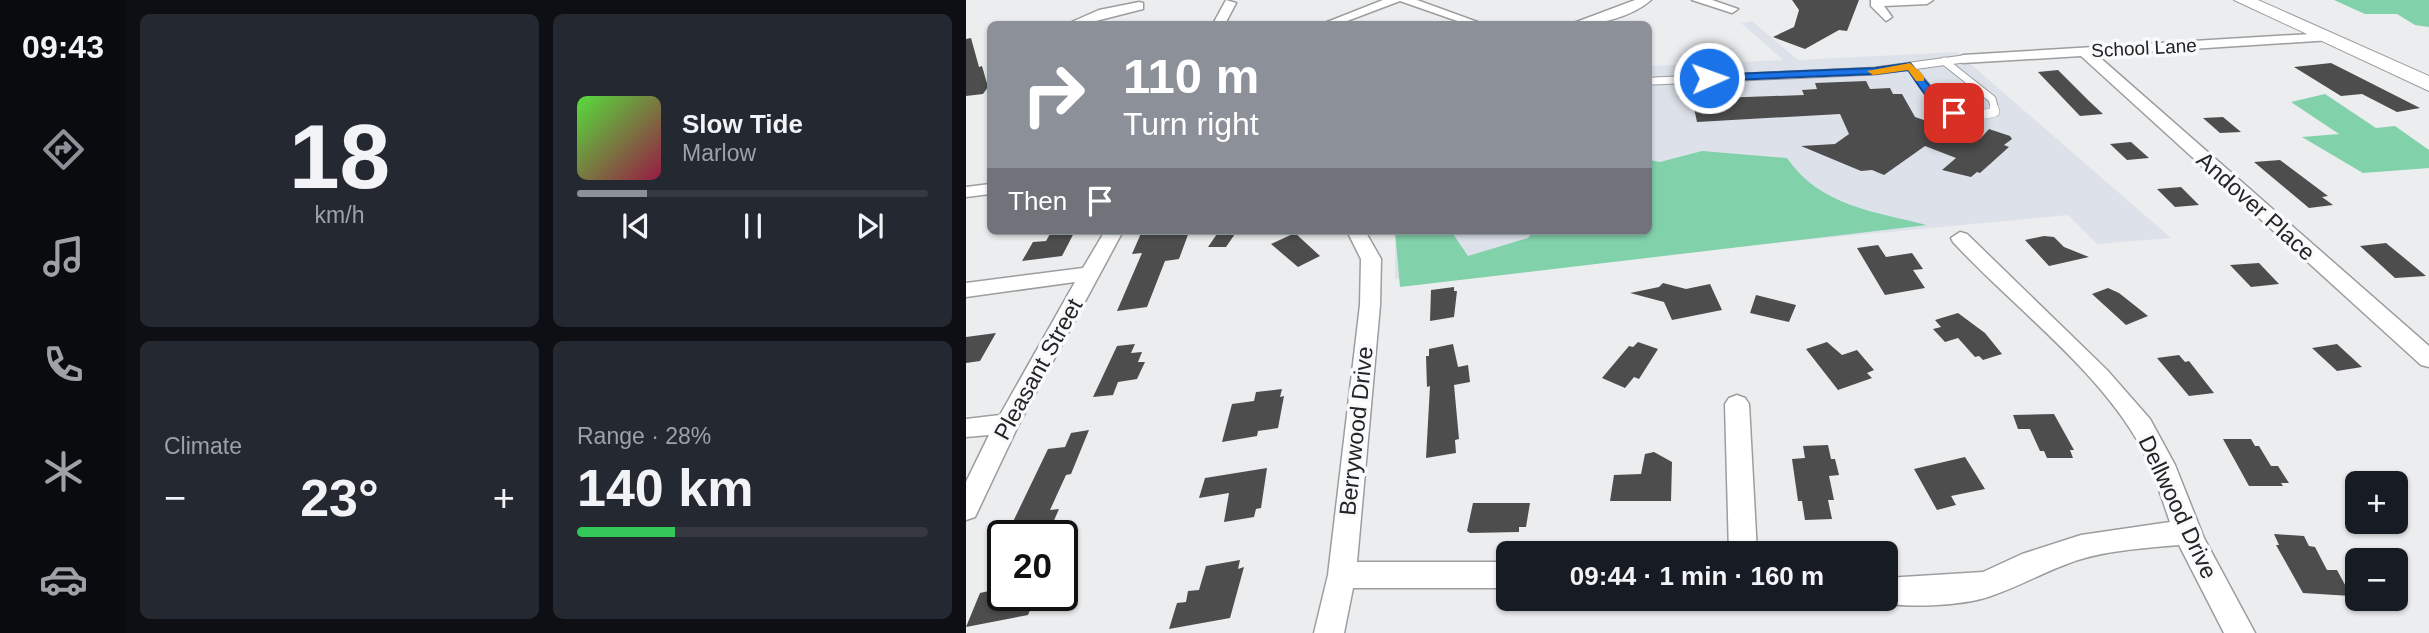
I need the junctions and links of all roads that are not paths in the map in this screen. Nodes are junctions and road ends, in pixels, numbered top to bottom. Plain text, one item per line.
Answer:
1 (1394, 0) edge
2 (1405, 0) edge
3 (1645, 0) edge
4 (1698, 0) edge
5 (1927, 0) edge
6 (2243, 0) edge
7 (1230, 3) dead end
8 (1139, 6) dead end
9 (1732, 9) dead end
10 (1886, 17) dead end
11 (1081, 21) edge
12 (1221, 21) edge
13 (1336, 21) edge
14 (1468, 21) edge
15 (1588, 21) edge
16 (2326, 37) junction
17 (2084, 51) junction
18 (1963, 59) joint
19 (1944, 61) junction
20 (1910, 66) junction
21 (1654, 80) dead end
22 (2429, 84) edge
23 (987, 190) edge
24 (966, 192) edge
25 (1112, 235) edge
26 (1358, 235) edge
27 (1960, 238) dead end
28 (1090, 274) junction
29 (966, 290) edge
30 (2429, 359) edge
31 (1737, 404) dead end
32 (1007, 423) junction
33 (966, 428) edge
34 (966, 509) edge
35 (2188, 532) junction
36 (1743, 541) edge
37 (1342, 575) junction
38 (1496, 575) edge
39 (1898, 591) edge
40 (1329, 633) edge
41 (2241, 633) edge

1 - 13 street
2 - 14 street
3 - 15 street
4 - 9 street
5 - 10 street
6 - 16 street
7 - 12 street
8 - 11 street
16 - 17 street, School Lane
16 - 22 street
17 - 18 street, School Lane
17 - 30 street, Andover Place
18 - 19 lane
19 - 20 lane
19 - 20 lane
20 - 21 lane
23 - 24 street
25 - 28 street, Pleasant Street
26 - 37 street, Berrywood Drive
27 - 35 street, Dellwood Drive
28 - 29 street
28 - 32 street, Pleasant Street
31 - 36 street
32 - 33 street
32 - 34 street, Pleasant Street
35 - 39 street
35 - 41 street, Dellwood Drive
37 - 38 street
37 - 40 street, Berrywood Drive

